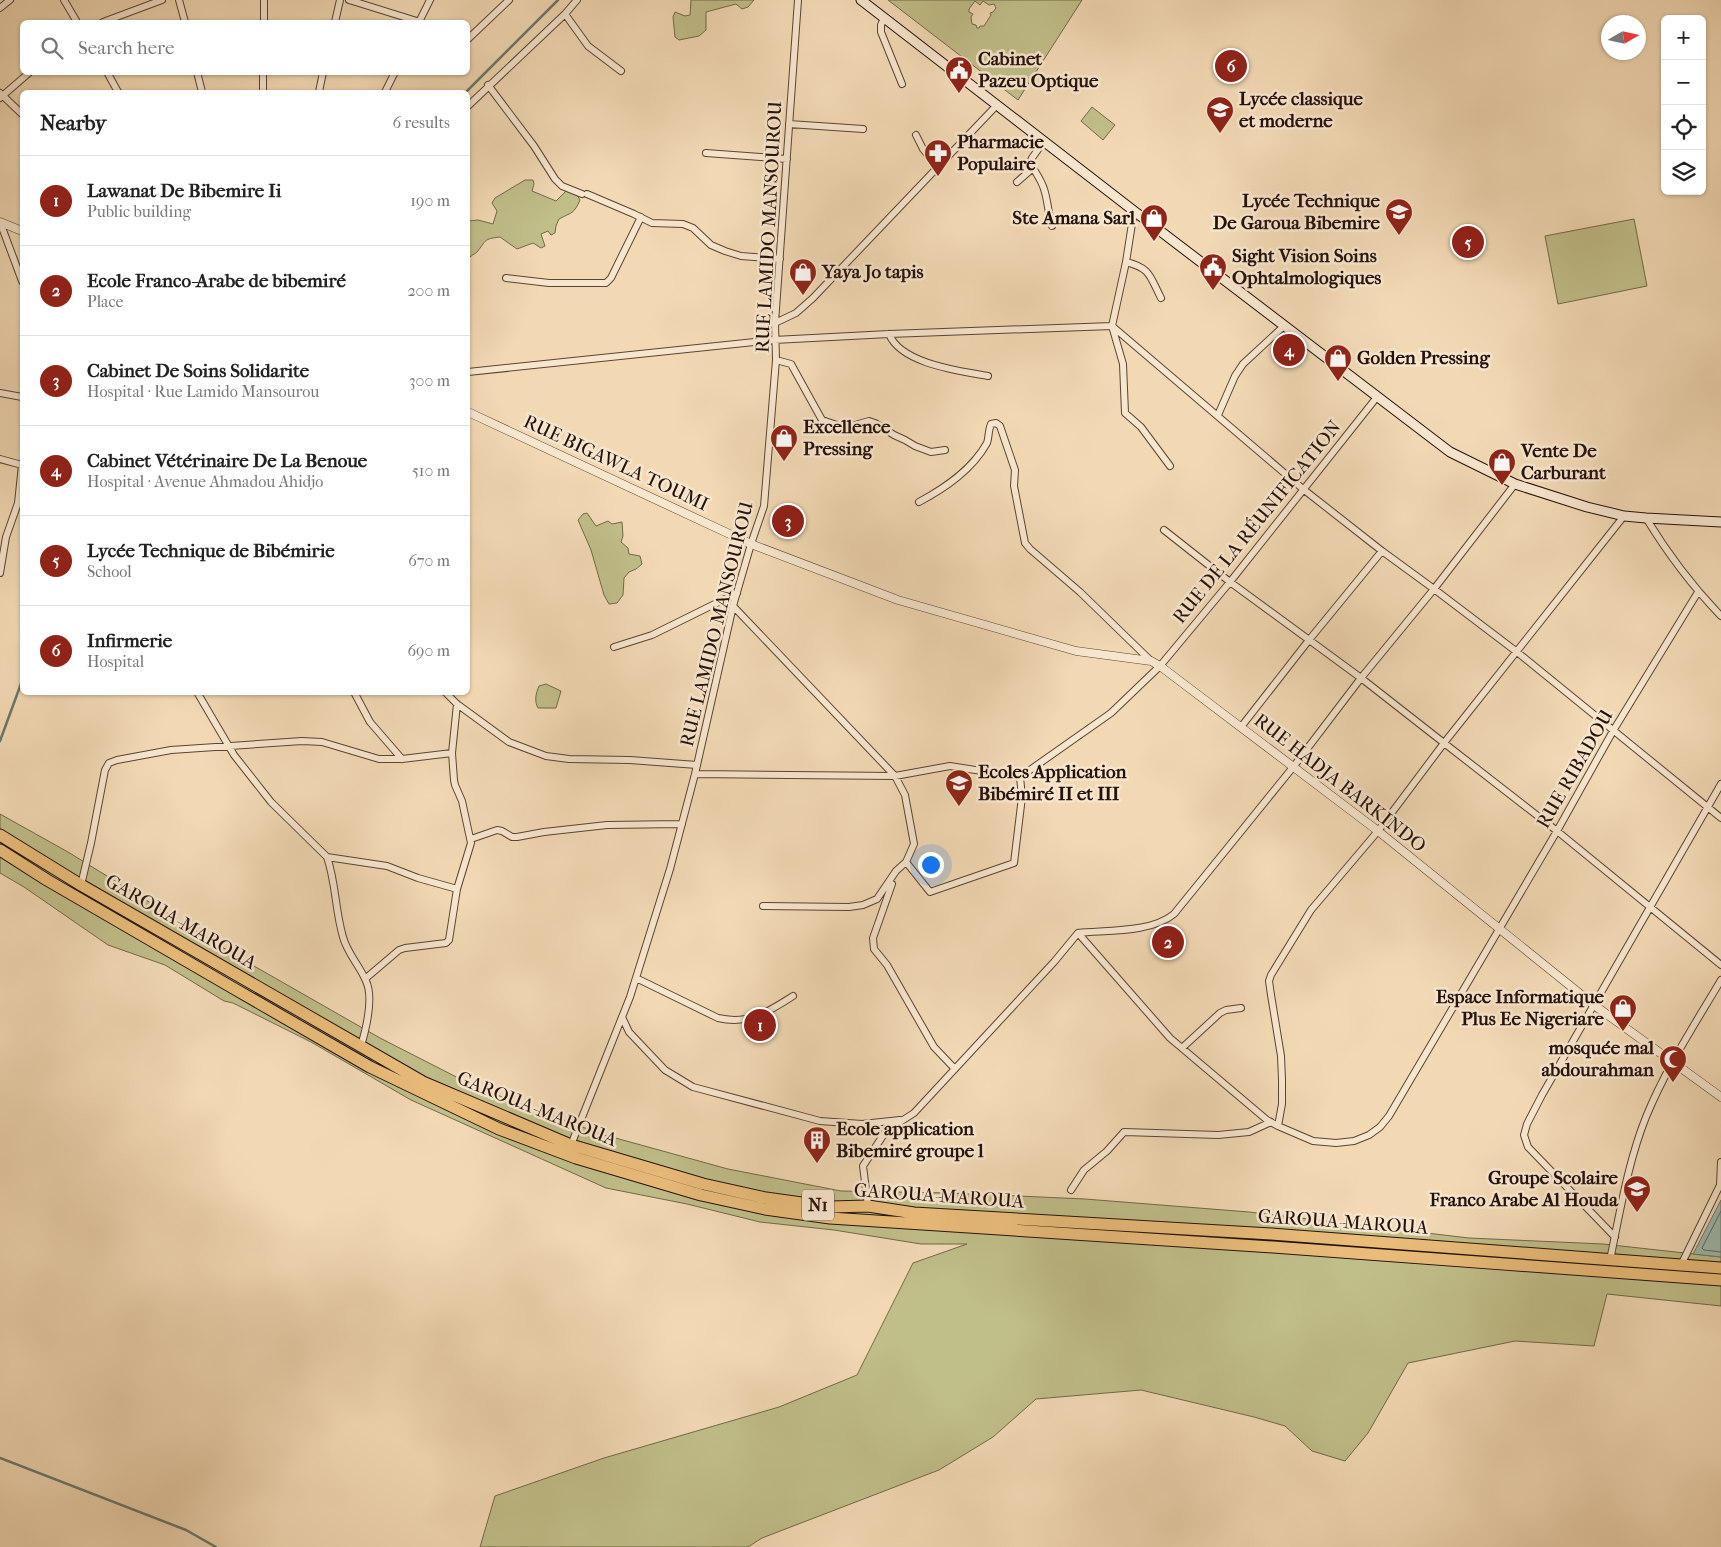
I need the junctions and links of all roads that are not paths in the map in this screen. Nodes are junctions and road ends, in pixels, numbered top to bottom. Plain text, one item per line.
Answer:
1 (10, 0) edge
2 (64, 0) edge
3 (162, 0) edge
4 (179, 0) edge
5 (264, 0) edge
6 (340, 0) edge
7 (348, 0) edge
8 (430, 0) edge
9 (509, 0) edge
10 (577, 0) edge
11 (798, 0) edge
12 (861, 0) edge
13 (0, 8) edge
14 (564, 14) junction
15 (884, 18) junction
16 (76, 20) edge
17 (108, 20) edge
18 (184, 20) edge
19 (264, 20) edge
20 (335, 20) edge
21 (413, 20) edge
22 (420, 20) edge
23 (470, 36) edge
24 (621, 71) dead end
25 (26, 75) edge
26 (109, 75) edge
27 (198, 75) edge
28 (264, 75) edge
29 (322, 75) edge
30 (394, 75) edge
31 (902, 84) dead end
32 (488, 85) junction
33 (117, 90) edge
34 (202, 90) edge
35 (263, 90) edge
36 (319, 90) edge
37 (386, 90) edge
38 (1, 95) edge
39 (470, 104) edge
40 (997, 105) junction
41 (20, 112) edge
42 (789, 124) junction
43 (863, 129) dead end
44 (916, 135) dead end
45 (1044, 141) junction
46 (706, 153) dead end
47 (787, 159) junction
48 (937, 166) junction
49 (1033, 168) junction
50 (1017, 182) dead end
51 (1134, 211) junction
52 (641, 217) junction
53 (0, 222) edge
54 (1052, 226) dead end
55 (20, 230) edge
56 (780, 259) junction
57 (1126, 262) junction
58 (20, 276) edge
59 (506, 278) dead end
60 (1161, 298) dead end
61 (776, 323) junction
62 (1112, 326) junction
63 (1284, 326) junction
64 (889, 334) junction
65 (774, 340) junction
66 (776, 360) junction
67 (470, 372) edge
68 (988, 376) dead end
69 (0, 394) edge
70 (20, 397) edge
71 (1377, 397) junction
72 (470, 413) edge
73 (1218, 415) junction
74 (946, 450) dead end
75 (0, 459) edge
76 (20, 464) edge
77 (1170, 466) dead end
78 (20, 484) edge
79 (1516, 484) junction
80 (1303, 488) junction
81 (919, 502) dead end
82 (1624, 516) junction
83 (1646, 518) junction
84 (1721, 522) edge
85 (1164, 530) dead end
86 (751, 544) junction
87 (1382, 551) junction
88 (0, 573) edge
89 (1230, 582) junction
90 (1434, 589) junction
91 (737, 592) junction
92 (1698, 592) junction
93 (733, 606) junction
94 (1721, 616) edge
95 (1309, 640) junction
96 (614, 647) dead end
97 (1517, 652) junction
98 (1151, 661) junction
99 (1160, 666) junction
100 (1361, 678) junction
101 (199, 695) edge
102 (356, 695) edge
103 (448, 695) edge
104 (457, 704) junction
105 (1241, 727) junction
106 (1613, 731) junction
107 (1444, 743) junction
108 (228, 745) junction
109 (452, 752) junction
110 (402, 759) junction
111 (697, 765) junction
112 (1294, 766) junction
113 (695, 774) junction
114 (895, 776) junction
115 (1020, 777) junction
116 (1721, 784) edge
117 (1707, 807) junction
118 (1721, 818) edge
119 (682, 824) junction
120 (1378, 831) junction
121 (1557, 831) junction
122 (0, 835) edge
123 (471, 839) junction
124 (0, 850) edge
125 (327, 857) junction
126 (906, 862) junction
127 (896, 871) junction
128 (82, 885) junction
129 (457, 889) junction
130 (763, 906) dead end
131 (1651, 906) junction
132 (1499, 928) junction
133 (1078, 933) junction
134 (1721, 965) edge
135 (636, 978) junction
136 (365, 979) junction
137 (1721, 980) edge
138 (793, 996) dead end
139 (1594, 1005) junction
140 (1241, 1008) dead end
141 (622, 1017) junction
142 (361, 1046) junction
143 (1182, 1048) junction
144 (1672, 1063) junction
145 (955, 1069) junction
146 (1721, 1097) edge
147 (904, 1120) junction
148 (1274, 1124) junction
149 (571, 1145) junction
150 (1721, 1162) edge
151 (1071, 1190) dead end
152 (868, 1206) junction
153 (1615, 1237) junction
154 (1610, 1260) junction
155 (1681, 1265) junction
156 (1721, 1268) edge
157 (1721, 1280) edge

1 - 13 street
2 - 16 street
3 - 17 street
4 - 18 street
5 - 19 street
6 - 20 street
7 - 21 street
8 - 22 street
9 - 23 street
10 - 14 street
11 - 42 street, RUE LAMIDO MANSOUROU
12 - 15 main road
14 - 24 street
14 - 32 street
15 - 31 street
15 - 40 main road
25 - 38 street
26 - 33 street
27 - 34 street
28 - 35 street
29 - 36 street
30 - 37 street
32 - 39 street
32 - 52 street
38 - 41 street
40 - 45 main road
40 - 48 street
42 - 43 street
42 - 47 street, RUE LAMIDO MANSOUROU
44 - 48 street
45 - 49 street
45 - 51 main road
46 - 47 street
47 - 56 street, RUE LAMIDO MANSOUROU
48 - 61 street
49 - 50 street
49 - 54 street
51 - 57 street
51 - 63 main road
52 - 56 street
52 - 59 street
53 - 55 street
53 - 58 street
56 - 61 street, RUE LAMIDO MANSOUROU
57 - 60 street
57 - 62 street
61 - 65 street, RUE LAMIDO MANSOUROU
62 - 64 street
62 - 73 street
62 - 77 street
63 - 71 main road
63 - 73 street
64 - 65 street
64 - 68 street
65 - 66 street, RUE LAMIDO MANSOUROU
65 - 67 street
66 - 74 street
66 - 86 street, RUE LAMIDO MANSOUROU
69 - 70 street
71 - 79 main road
71 - 80 street, RUE DE LA RÉUNIFICATION
72 - 86 street, RUE BIGAWLA TOUMI
73 - 80 street
75 - 76 street
78 - 88 street
79 - 82 main road
79 - 90 street
80 - 87 street
80 - 89 street, RUE DE LA RÉUNIFICATION
81 - 98 street
82 - 83 main road
82 - 97 street
83 - 84 main road
83 - 92 street
85 - 89 street
86 - 91 street, RUE LAMIDO MANSOUROU
86 - 98 street, RUE BIGAWLA TOUMI
87 - 90 street
87 - 95 street
89 - 95 street
89 - 99 street, RUE DE LA RÉUNIFICATION
90 - 97 street
90 - 100 street
91 - 93 street, RUE LAMIDO MANSOUROU
91 - 96 street
92 - 94 street
92 - 106 street, RUE RIBADOU
93 - 111 street, RUE LAMIDO MANSOUROU
93 - 114 street
95 - 100 street
95 - 105 street
97 - 106 street
97 - 107 street
98 - 99 street, RUE HADJA BARKINDO
99 - 105 street, RUE HADJA BARKINDO
99 - 115 street, RUE DE LA RÉUNIFICATION
100 - 107 street
100 - 112 street
101 - 108 street
102 - 110 street
103 - 104 street
104 - 109 street
104 - 111 street
105 - 112 street, RUE HADJA BARKINDO
106 - 117 street
106 - 121 street, RUE RIBADOU
107 - 120 street
107 - 121 street
108 - 110 street
108 - 125 street
108 - 128 street
109 - 110 street
109 - 123 street
111 - 113 street, RUE LAMIDO MANSOUROU
112 - 120 street, RUE HADJA BARKINDO
112 - 133 street
113 - 114 street
113 - 119 street, RUE LAMIDO MANSOUROU
114 - 115 street
114 - 126 street
115 - 126 street
116 - 117 street
117 - 118 street
117 - 131 street
119 - 123 street
119 - 135 street, RUE LAMIDO MANSOUROU
120 - 132 street, RUE HADJA BARKINDO
120 - 148 street
121 - 131 street
121 - 132 street, RUE RIBADOU
122 - 128 highway, GAROUA-MAROUA / N1
123 - 129 street
124 - 157 highway, GAROUA-MAROUA / N1
125 - 129 street
125 - 136 street
126 - 127 street
127 - 130 street
127 - 145 street
128 - 142 highway, GAROUA-MAROUA / N1
129 - 136 street
131 - 134 street
131 - 139 street
132 - 139 street, RUE HADJA BARKINDO
132 - 148 street, RUE RIBADOU
133 - 143 street, RUE RIBADOU
133 - 145 street
135 - 138 street
135 - 141 street, RUE LAMIDO MANSOUROU
136 - 142 street
137 - 144 street
139 - 144 street, RUE HADJA BARKINDO
139 - 153 street
140 - 143 street
141 - 147 street
141 - 149 street, RUE LAMIDO MANSOUROU
142 - 149 highway, GAROUA-MAROUA / N1
143 - 148 street, RUE RIBADOU
144 - 146 street, RUE HADJA BARKINDO
144 - 153 street
145 - 147 street
147 - 152 street
148 - 151 street
149 - 152 highway, GAROUA-MAROUA / N1
150 - 155 street
152 - 154 highway, GAROUA-MAROUA / N1
153 - 154 street
154 - 155 highway, GAROUA-MAROUA / N1
155 - 156 highway, GAROUA-MAROUA / N1

